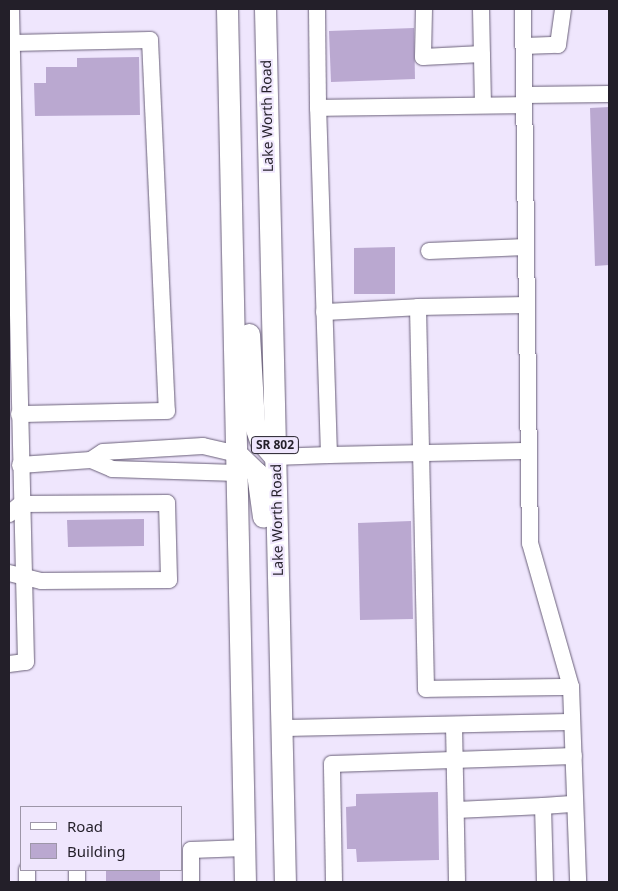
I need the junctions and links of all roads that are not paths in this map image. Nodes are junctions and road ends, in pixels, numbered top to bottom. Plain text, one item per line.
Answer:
1 (10, 9) edge
2 (227, 9) edge
3 (265, 9) edge
4 (316, 9) edge
5 (424, 9) edge
6 (481, 9) edge
7 (523, 9) edge
8 (563, 9) edge
9 (12, 44) junction
10 (524, 46) junction
11 (482, 54) junction
12 (609, 94) edge
13 (524, 100) junction
14 (483, 105) junction
15 (318, 108) junction
16 (232, 228) junction
17 (526, 247) junction
18 (429, 251) dead end
19 (527, 305) junction
20 (418, 307) junction
21 (324, 312) junction
22 (19, 414) junction
23 (528, 451) junction
24 (420, 453) junction
25 (329, 455) junction
26 (275, 457) junction
27 (91, 460) junction
28 (237, 463) junction
29 (20, 465) junction
30 (15, 509) edge
31 (15, 574) edge
32 (280, 649) junction
33 (9, 664) edge
34 (571, 687) junction
35 (572, 722) junction
36 (454, 725) junction
37 (282, 728) junction
38 (574, 756) junction
39 (455, 760) junction
40 (575, 804) junction
41 (543, 806) junction
42 (456, 810) junction
43 (245, 848) junction
44 (191, 882) edge
45 (246, 882) edge
46 (285, 882) edge
47 (334, 882) edge
48 (457, 882) edge
49 (545, 882) edge
50 (578, 882) edge

1 - 9 lane
2 - 16 main road, SR 802
3 - 26 main road, Lake Worth Road / SR 802
4 - 15 lane
5 - 11 lane
6 - 11 lane
7 - 10 lane
8 - 10 lane
9 - 22 lane
9 - 22 lane
10 - 13 lane
11 - 14 lane
12 - 13 lane
13 - 14 lane
13 - 17 lane
14 - 15 lane
15 - 21 lane
16 - 26 main road
16 - 28 main road, SR 802
17 - 18 lane
17 - 19 lane
19 - 20 lane
19 - 23 lane
20 - 21 lane
20 - 24 lane
21 - 25 lane
22 - 29 lane
23 - 24 lane
23 - 34 lane
24 - 25 lane
24 - 34 lane
25 - 26 lane
26 - 32 main road, Lake Worth Road / SR 802
27 - 28 lane
27 - 28 lane
27 - 29 lane
28 - 32 main road
28 - 43 main road, SR 802
29 - 30 lane
30 - 31 lane
30 - 31 lane
31 - 33 lane
32 - 37 main road, Lake Worth Road / SR 802
34 - 35 lane
35 - 36 lane
35 - 38 lane
36 - 37 lane
36 - 39 lane
37 - 46 main road, Lake Worth Road / SR 802
38 - 39 lane
38 - 40 lane
39 - 42 lane
39 - 47 lane
40 - 41 lane
40 - 50 lane
41 - 42 lane
41 - 49 lane
42 - 48 lane
43 - 44 lane
43 - 45 main road, SR 802

